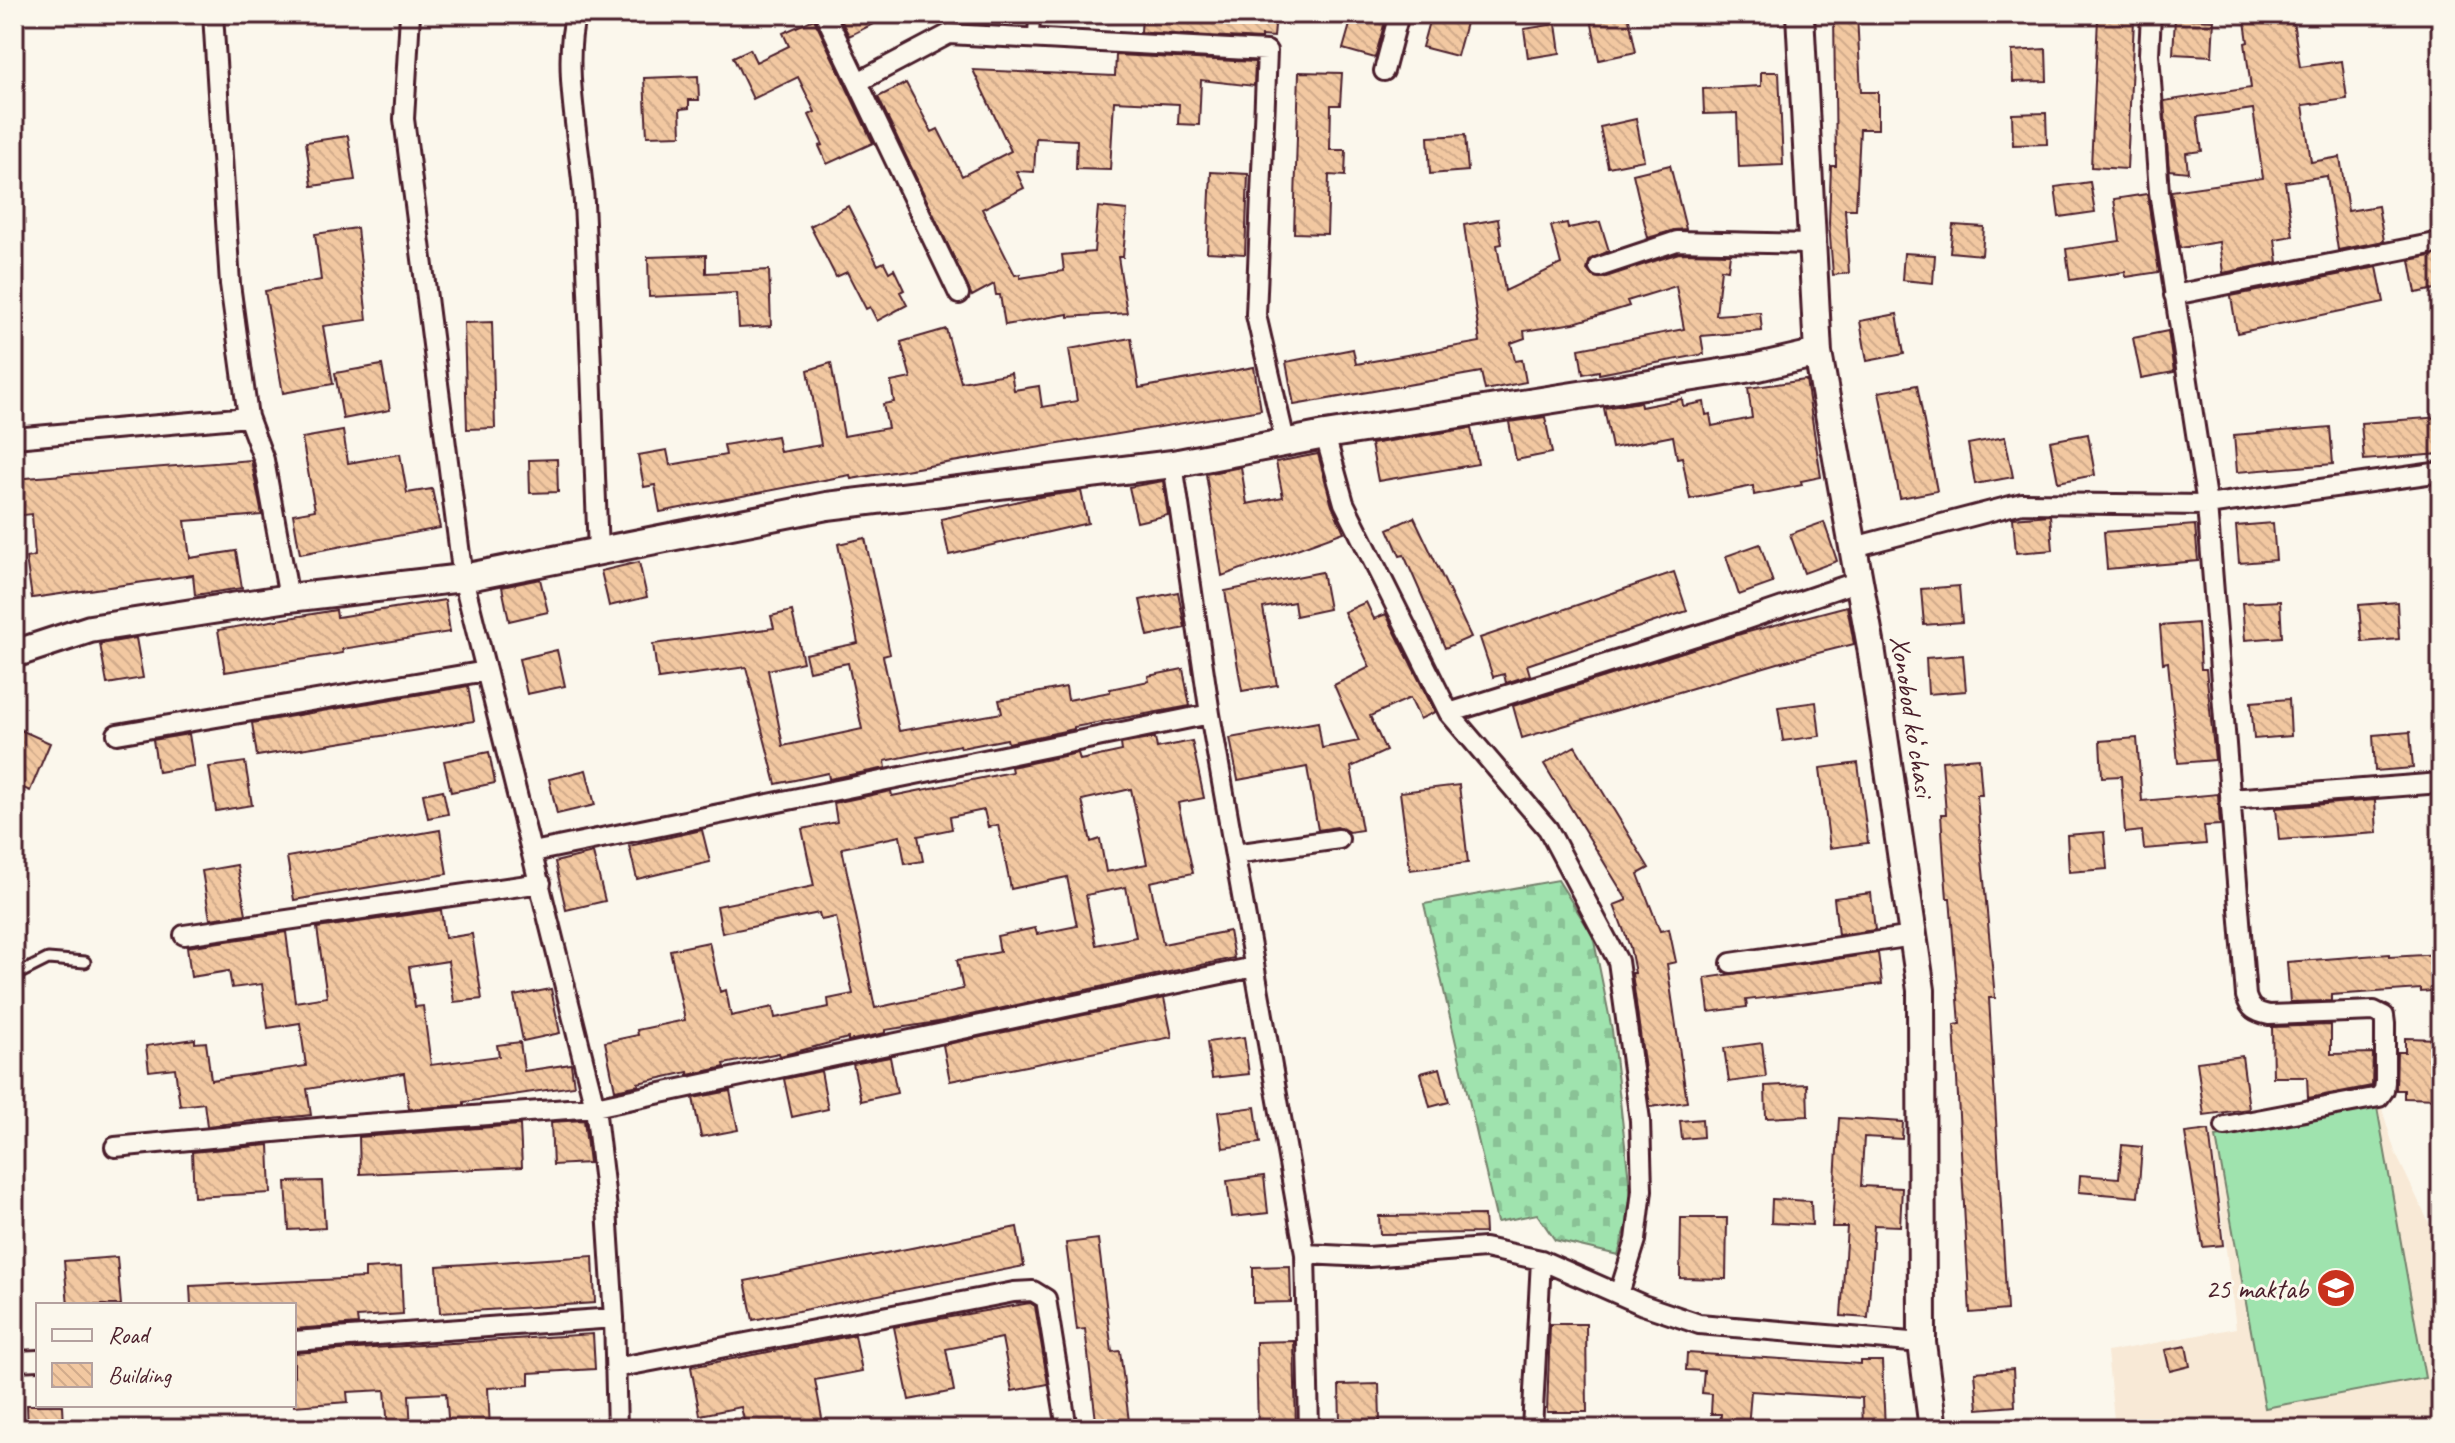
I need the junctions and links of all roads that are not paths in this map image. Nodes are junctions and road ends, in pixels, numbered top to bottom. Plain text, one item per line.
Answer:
1 (213, 14) edge
2 (410, 14) edge
3 (576, 14) edge
4 (825, 14) edge
5 (1035, 14) edge
6 (1399, 14) edge
7 (1800, 14) edge
8 (2151, 14) edge
9 (1033, 39) junction
10 (1384, 71) dead end
11 (858, 82) junction
12 (2441, 242) edge
13 (1810, 244) junction
14 (1599, 267) dead end
15 (959, 294) dead end
16 (2174, 295) junction
17 (1818, 353) junction
18 (248, 417) junction
19 (1325, 435) junction
20 (14, 438) edge
21 (1285, 441) junction
22 (1173, 464) junction
23 (2441, 472) edge
24 (2207, 505) junction
25 (1854, 547) junction
26 (598, 551) junction
27 (463, 578) junction
28 (1859, 581) junction
29 (289, 598) junction
30 (14, 654) edge
31 (486, 671) junction
32 (1449, 713) junction
33 (1210, 714) junction
34 (117, 734) dead end
35 (2441, 783) edge
36 (2230, 799) junction
37 (1339, 839) dead end
38 (533, 852) junction
39 (1235, 854) junction
40 (541, 883) junction
41 (184, 935) dead end
42 (1913, 936) junction
43 (85, 962) dead end
44 (1731, 963) dead end
45 (1254, 967) junction
46 (14, 976) edge
47 (595, 1107) junction
48 (2225, 1126) dead end
49 (115, 1147) dead end
50 (1305, 1254) junction
51 (1541, 1260) junction
52 (1619, 1294) junction
53 (614, 1318) junction
54 (296, 1341) edge
55 (1922, 1343) junction
56 (36, 1360) edge
57 (17, 1361) dead end
58 (615, 1368) junction
59 (617, 1429) edge
60 (1067, 1429) edge
61 (1309, 1429) edge
62 (1532, 1429) edge
63 (1933, 1429) edge

1 - 18 street
2 - 27 street
3 - 26 street
4 - 11 street
5 - 9 lane
6 - 10 street
7 - 13 street, Xonobod koʻchasi
8 - 16 street
9 - 11 street
9 - 21 street
11 - 15 street
12 - 16 street
13 - 14 street
13 - 17 street, Xonobod koʻchasi
16 - 24 street
17 - 19 street
17 - 25 street, Xonobod koʻchasi
18 - 20 street
18 - 29 street
19 - 21 street
19 - 32 street
21 - 22 street
22 - 26 street
22 - 33 street
23 - 24 street
24 - 25 street
24 - 36 street
25 - 28 street, Xonobod koʻchasi
26 - 27 street
27 - 29 street
27 - 31 street
28 - 32 street
28 - 42 street, Xonobod koʻchasi
29 - 30 street
31 - 34 street
31 - 38 street
32 - 52 street
33 - 38 street
33 - 39 street
35 - 36 street
36 - 48 street
37 - 39 street
38 - 40 street
39 - 45 street
40 - 41 street
40 - 47 street
42 - 44 street
42 - 55 street, Xonobod koʻchasi
43 - 46 lane
45 - 47 street
45 - 50 street
47 - 49 street
47 - 53 street
50 - 51 street
50 - 61 street
51 - 52 street
51 - 62 street
52 - 55 street
53 - 54 street
53 - 58 street
55 - 63 street, Xonobod koʻchasi
56 - 57 street
58 - 59 street
58 - 60 street

